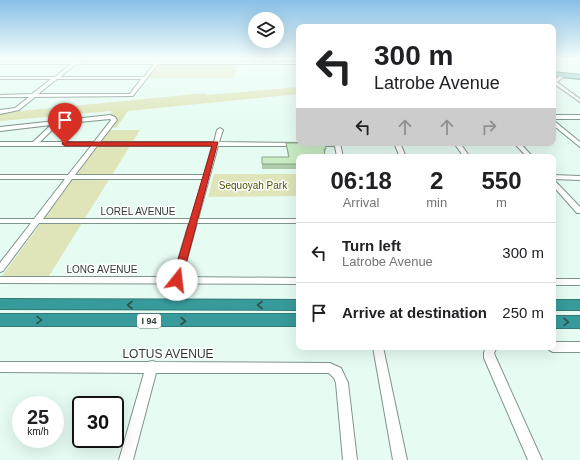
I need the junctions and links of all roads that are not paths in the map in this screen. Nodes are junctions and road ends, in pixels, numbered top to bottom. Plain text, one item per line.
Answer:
1 (54, 79) edge
2 (144, 79) edge
3 (556, 83) edge
4 (34, 95) junction
5 (0, 96) edge
6 (580, 101) edge
7 (0, 112) edge
8 (556, 117) edge
9 (580, 117) edge
10 (56, 123) junction
11 (556, 125) edge
12 (0, 129) edge
13 (220, 130) dead end
14 (296, 143) edge
15 (0, 144) edge
16 (35, 144) junction
17 (96, 144) junction
18 (216, 144) junction
19 (580, 145) edge
20 (520, 146) edge
21 (527, 154) edge
22 (0, 177) edge
23 (70, 177) junction
24 (206, 177) junction
25 (556, 178) edge
26 (580, 178) edge
27 (556, 185) edge
28 (580, 211) edge
29 (0, 221) edge
30 (36, 221) junction
31 (194, 221) junction
32 (296, 221) edge
33 (0, 269) edge
34 (0, 280) edge
35 (177, 280) junction
36 (296, 281) edge
37 (556, 282) edge
38 (580, 282) edge
39 (0, 304) edge
40 (556, 304) edge
41 (580, 304) edge
42 (296, 305) edge
43 (0, 320) edge
44 (296, 320) edge
45 (556, 322) edge
46 (580, 322) edge
47 (556, 347) edge
48 (580, 347) edge
49 (379, 350) edge
50 (491, 350) edge
51 (152, 366) junction
52 (0, 367) edge
53 (126, 460) edge
54 (350, 460) edge
55 (400, 460) edge
56 (535, 460) edge

1 - 4 street
2 - 4 street
3 - 6 street
4 - 5 street
4 - 7 street
8 - 9 street
10 - 12 street
10 - 16 street
10 - 17 street
11 - 19 street
13 - 18 street
14 - 18 street
15 - 16 street
16 - 17 street
17 - 18 street
17 - 23 street
18 - 24 street
20 - 21 street
22 - 23 street
23 - 24 street
23 - 30 street
24 - 31 street
25 - 26 street
27 - 28 street
29 - 30 street, LOREL AVENUE
30 - 31 street, LOREL AVENUE
30 - 33 street
31 - 32 street, LOREL AVENUE
31 - 35 street
34 - 35 street, LONG AVENUE
35 - 36 street, LONG AVENUE
37 - 38 street
42 -> 39 highway, I 94
40 - 41 highway
43 -> 44 highway, I 94
45 -> 46 highway
47 - 48 street
49 - 55 street
50 - 56 street
51 - 52 street, LOTUS AVENUE
51 - 53 street
51 - 54 street, LOTUS AVENUE

